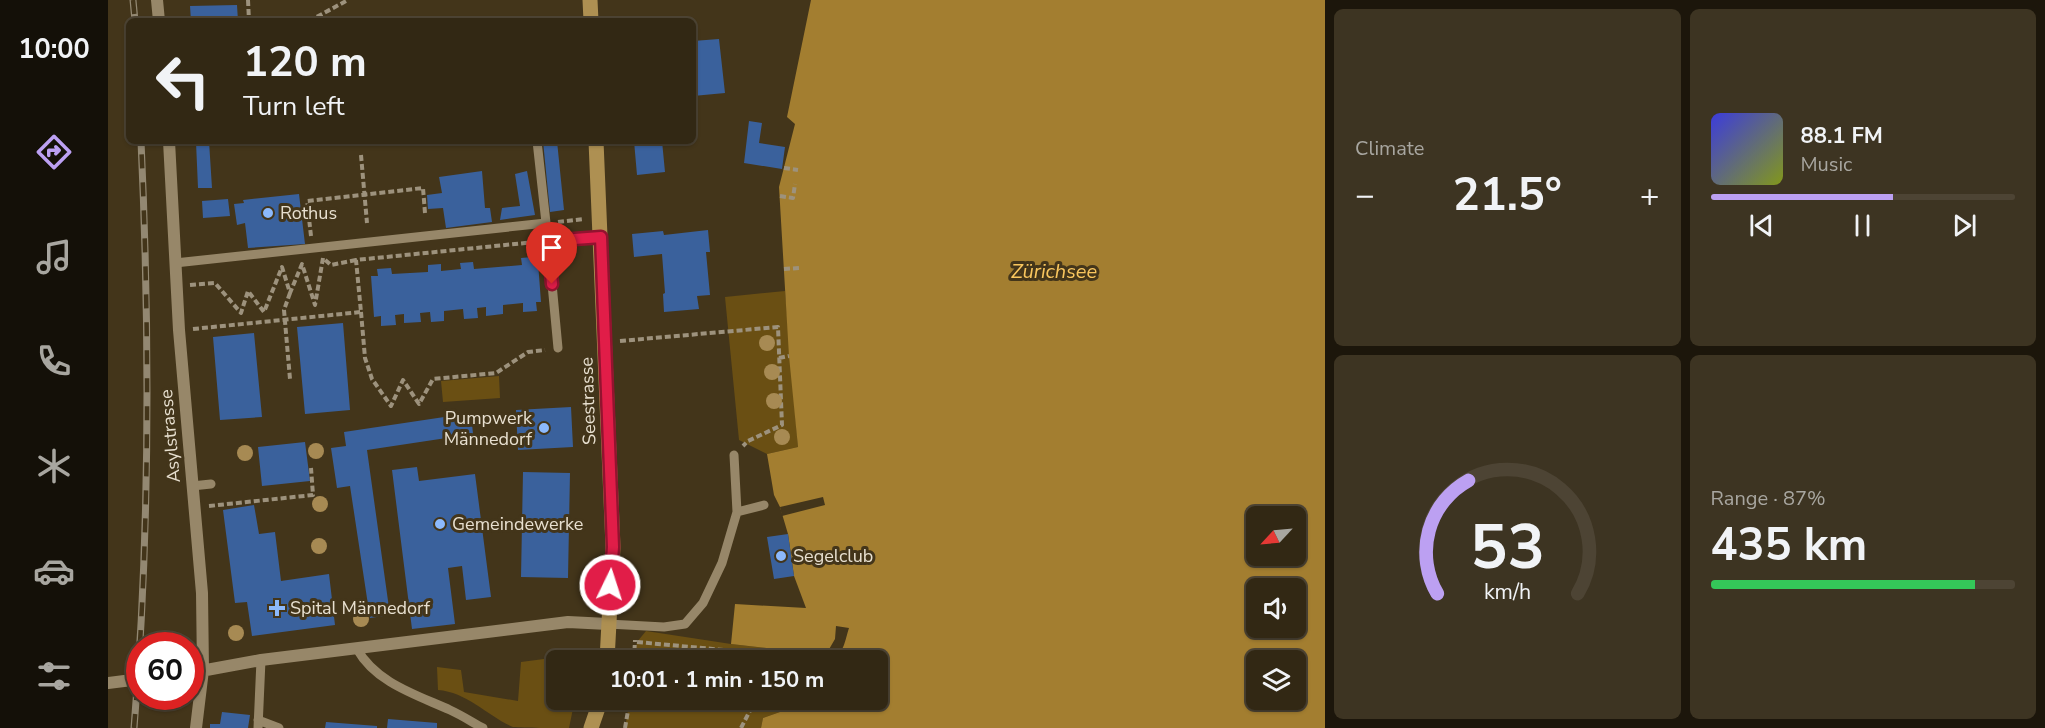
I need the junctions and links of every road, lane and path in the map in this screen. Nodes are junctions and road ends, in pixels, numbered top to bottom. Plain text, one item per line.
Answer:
1 (157, 0) edge
2 (248, 0) edge
3 (348, 0) edge
4 (590, 0) edge
5 (159, 18) edge
6 (249, 18) edge
7 (315, 18) edge
8 (591, 18) edge
9 (169, 144) edge
10 (537, 144) edge
11 (596, 144) edge
12 (361, 155) dead end
13 (784, 168) dead end
14 (798, 170) dead end
15 (795, 184) dead end
16 (365, 195) junction
17 (780, 196) dead end
18 (425, 213) dead end
19 (600, 218) junction
20 (368, 223) dead end
21 (546, 223) junction
22 (601, 237) junction
23 (548, 241) junction
24 (313, 249) junction
25 (356, 260) junction
26 (175, 263) junction
27 (799, 268) dead end
28 (784, 269) dead end
29 (177, 286) junction
30 (290, 293) junction
31 (361, 312) junction
32 (285, 320) junction
33 (178, 330) junction
34 (619, 341) dead end
35 (558, 348) joint
36 (789, 356) dead end
37 (779, 358) junction
38 (290, 379) dead end
39 (734, 454) joint
40 (311, 468) dead end
41 (211, 484) dead end
42 (192, 486) junction
43 (764, 505) dead end
44 (194, 507) junction
45 (737, 512) junction
46 (608, 624) junction
47 (200, 632) edge
48 (637, 642) dead end
49 (357, 649) junction
50 (607, 650) edge
51 (724, 650) edge
52 (261, 660) junction
53 (204, 671) edge
54 (126, 681) edge
55 (110, 683) edge
56 (196, 710) edge
57 (597, 710) edge
58 (628, 710) edge
59 (750, 710) edge
60 (258, 724) edge
61 (196, 728) edge
62 (279, 728) edge
63 (483, 728) edge
64 (591, 728) edge
65 (625, 728) edge
66 (741, 728) edge

1 - 5 street
2 - 6 path
3 - 7 path
4 - 8 main road
9 - 26 street, Asylstrasse
10 - 21 lane
11 - 19 main road, Seestrasse
12 - 16 path
13 - 14 path
15 - 17 path
16 - 18 path
16 - 20 path
16 - 24 path
19 - 21 path
19 - 22 main road, Seestrasse
21 - 23 lane
21 - 24 lane
22 - 23 lane
22 - 46 main road, Seestrasse
23 - 25 path
23 - 35 lane
24 - 26 lane
25 - 30 path
25 - 31 path
26 - 29 street, Asylstrasse
27 - 28 path
29 - 30 path
29 - 33 street, Asylstrasse
30 - 32 path
31 - 32 path
31 - 35 path
32 - 33 path
32 - 38 path
33 - 42 street, Asylstrasse
34 - 37 path
36 - 37 path
37 - 39 path
39 - 45 lane
40 - 44 path
41 - 42 lane
42 - 44 street, Asylstrasse
43 - 45 lane
44 - 47 street, Asylstrasse
45 - 46 lane
46 - 49 street
46 - 50 main road, Seestrasse
48 - 51 path
49 - 52 street
49 - 63 lane
52 - 53 street
52 - 60 lane
54 - 55 street
56 - 61 street, Asylstrasse
57 - 64 main road
58 - 65 path
59 - 66 path
60 - 62 lane

